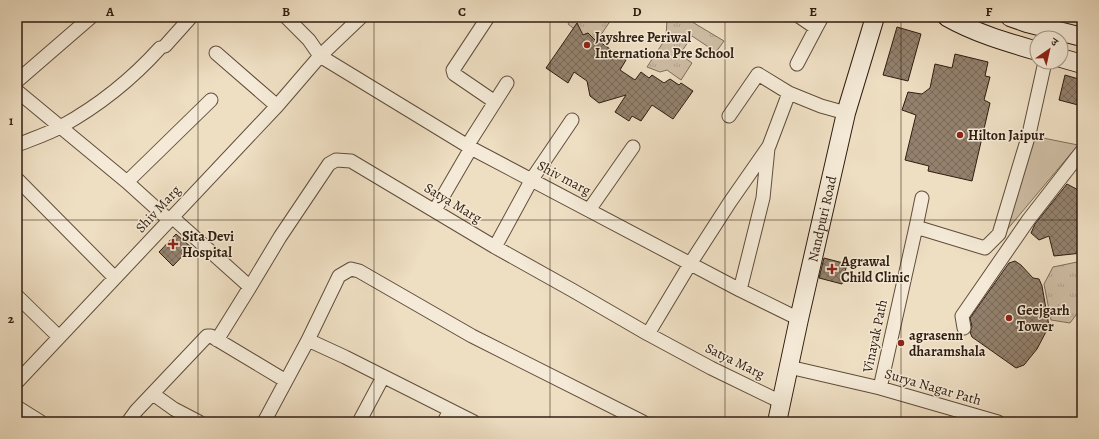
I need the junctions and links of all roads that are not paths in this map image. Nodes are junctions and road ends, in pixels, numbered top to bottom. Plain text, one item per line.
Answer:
1 (90, 17) edge
2 (191, 17) edge
3 (286, 17) edge
4 (361, 17) edge
5 (488, 17) edge
6 (800, 17) edge
7 (875, 17) edge
8 (947, 17) edge
9 (970, 17) edge
10 (1010, 17) edge
11 (1044, 17) edge
12 (819, 22) edge
13 (1082, 26) edge
14 (1082, 37) edge
15 (1029, 39) edge
16 (1029, 49) edge
17 (1069, 50) edge
18 (216, 52) dead end
19 (1082, 53) edge
20 (320, 56) junction
21 (1069, 60) edge
22 (797, 64) dead end
23 (1082, 64) edge
24 (1043, 70) edge
25 (17, 81) edge
26 (507, 83) dead end
27 (17, 91) edge
28 (789, 93) junction
29 (211, 100) dead end
30 (495, 102) junction
31 (277, 106) junction
32 (846, 113) junction
33 (729, 116) dead end
34 (572, 120) dead end
35 (61, 127) junction
36 (17, 145) edge
37 (769, 146) junction
38 (469, 147) junction
39 (633, 147) dead end
40 (1082, 151) edge
41 (17, 179) edge
42 (532, 179) junction
43 (128, 182) junction
44 (922, 198) dead end
45 (435, 210) junction
46 (589, 210) junction
47 (171, 218) junction
48 (916, 227) junction
49 (495, 247) junction
50 (690, 264) junction
51 (115, 278) junction
52 (250, 287) junction
53 (740, 290) junction
54 (17, 296) edge
55 (799, 319) junction
56 (964, 328) dead end
57 (648, 334) junction
58 (59, 337) junction
59 (217, 340) junction
60 (308, 340) junction
61 (789, 367) junction
62 (383, 377) junction
63 (286, 381) junction
64 (17, 382) edge
65 (880, 388) junction
66 (152, 394) junction
67 (781, 402) junction
68 (17, 407) edge
69 (450, 410) junction
70 (619, 417) edge
71 (41, 422) edge
72 (128, 422) edge
73 (199, 422) edge
74 (264, 422) edge
75 (358, 422) edge
76 (444, 422) edge
77 (474, 422) edge
78 (643, 422) edge
79 (777, 422) edge
80 (998, 422) edge

1 - 25 street
2 - 35 street
3 - 20 street
4 - 20 street, Shiv Marg
5 - 30 street
6 - 12 street
7 - 32 street, Nandpuri Road
8 - 16 street
9 - 15 street
10 - 14 street
11 - 13 street
12 - 22 street
17 - 19 street
18 - 31 street
20 - 31 street, Shiv Marg
20 - 38 street, Shiv marg
21 - 23 street
24 - 48 street
26 - 30 street
27 - 35 street
28 - 32 street
28 - 33 street
28 - 37 street
29 - 43 street
30 - 38 street
31 - 47 street, Shiv Marg
32 - 55 street, Nandpuri Road
34 - 42 street
35 - 36 street
35 - 43 street
37 - 50 street
37 - 53 street
38 - 42 street, Shiv marg
38 - 45 street
39 - 46 street
40 - 56 street
41 - 51 street
42 - 46 street, Shiv marg
42 - 49 street
43 - 47 street
44 - 48 street, Vinayak Path
45 - 49 street, Satya Marg
45 - 52 street, Satya Marg
46 - 50 street, Shiv marg
47 - 51 street, Shiv Marg
47 - 52 street
48 - 65 street, Vinayak Path
49 - 57 street, Satya Marg
50 - 53 street, Shiv marg
50 - 57 street
51 - 58 street, Shiv Marg
52 - 59 street, Satya Marg
53 - 55 street, Shiv marg
54 - 58 street
55 - 61 street, Nandpuri Road
57 - 67 street, Satya Marg
58 - 64 street, Shiv Marg
59 - 63 street
59 - 66 street
60 - 62 street
60 - 63 street
60 - 70 street
61 - 65 street, Surya Nagar Path
61 - 67 street, Nandpuri Road
62 - 69 street
62 - 75 street
63 - 74 street
65 - 80 street, Surya Nagar Path
66 - 72 street
66 - 73 street
67 - 79 street, Nandpuri Road
68 - 71 street
69 - 76 street
69 - 77 street
70 - 78 street

